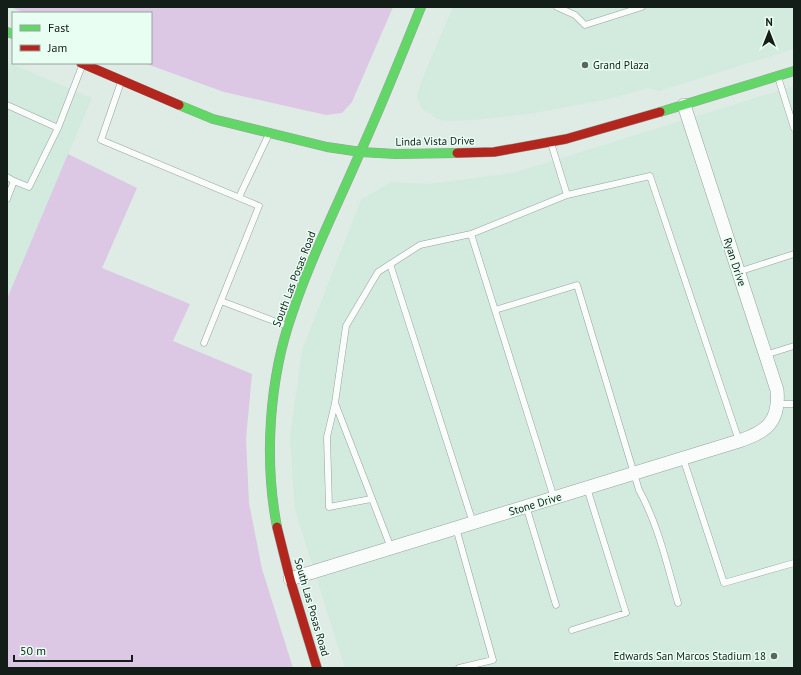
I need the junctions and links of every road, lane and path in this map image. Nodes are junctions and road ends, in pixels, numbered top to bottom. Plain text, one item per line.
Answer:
1 (422, 7) edge
2 (557, 7) edge
3 (642, 7) edge
4 (82, 64) edge
5 (84, 64) edge
6 (794, 71) edge
7 (778, 76) junction
8 (122, 80) junction
9 (7, 105) edge
10 (684, 105) junction
11 (58, 128) junction
12 (794, 128) edge
13 (269, 132) junction
14 (550, 142) junction
15 (361, 152) junction
16 (7, 178) edge
17 (14, 181) junction
18 (567, 195) junction
19 (239, 198) junction
20 (7, 199) edge
21 (471, 234) junction
22 (794, 254) edge
23 (390, 264) junction
24 (738, 272) junction
25 (221, 301) junction
26 (495, 310) junction
27 (288, 326) junction
28 (204, 343) dead end
29 (794, 346) edge
30 (765, 356) junction
31 (335, 404) junction
32 (778, 404) junction
33 (794, 404) edge
34 (773, 419) joint
35 (739, 441) junction
36 (683, 458) junction
37 (634, 473) junction
38 (587, 488) junction
39 (554, 498) junction
40 (371, 499) junction
41 (526, 506) junction
42 (472, 523) junction
43 (456, 528) junction
44 (391, 548) junction
45 (794, 562) edge
46 (290, 579) junction
47 (678, 603) dead end
48 (556, 605) dead end
49 (572, 630) dead end
50 (317, 668) edge
51 (459, 668) edge

1 - 15 main road, South Las Posas Road
2 - 3 lane
4 - 11 lane
5 - 8 main road, Linda Vista Drive
6 - 7 main road, Linda Vista Drive
7 - 10 main road, Linda Vista Drive
7 - 12 lane
8 - 13 main road, Linda Vista Drive
8 - 19 lane
9 - 11 lane
10 - 14 main road, Linda Vista Drive
10 - 24 street, Ryan Drive
11 - 17 lane
13 - 15 main road, Linda Vista Drive
13 - 19 lane
14 - 15 main road, Linda Vista Drive
14 - 18 lane
15 - 27 main road, South Las Posas Road
16 - 17 lane
17 - 20 lane
18 - 21 lane
18 - 35 lane
19 - 25 lane
21 - 23 lane
21 - 26 lane
22 - 24 lane
23 - 31 lane
23 - 42 lane
24 - 30 street, Ryan Drive
25 - 27 lane
25 - 28 lane
26 - 37 lane
26 - 39 lane
27 - 46 main road, South Las Posas Road
29 - 30 lane
30 - 32 street, Ryan Drive
31 - 40 lane
31 - 40 lane
32 - 33 lane
32 - 34 street, Ryan Drive
34 - 35 street, Stone Drive
35 - 36 street, Stone Drive
36 - 37 street, Stone Drive
36 - 45 lane
37 - 38 street, Stone Drive
37 - 47 lane
38 - 39 street, Stone Drive
38 - 49 lane
39 - 41 street, Stone Drive
40 - 44 lane
41 - 42 street, Stone Drive
41 - 48 lane
42 - 43 street, Stone Drive
43 - 44 street, Stone Drive
43 - 51 lane
44 - 46 street, Stone Drive
46 - 50 main road, South Las Posas Road

